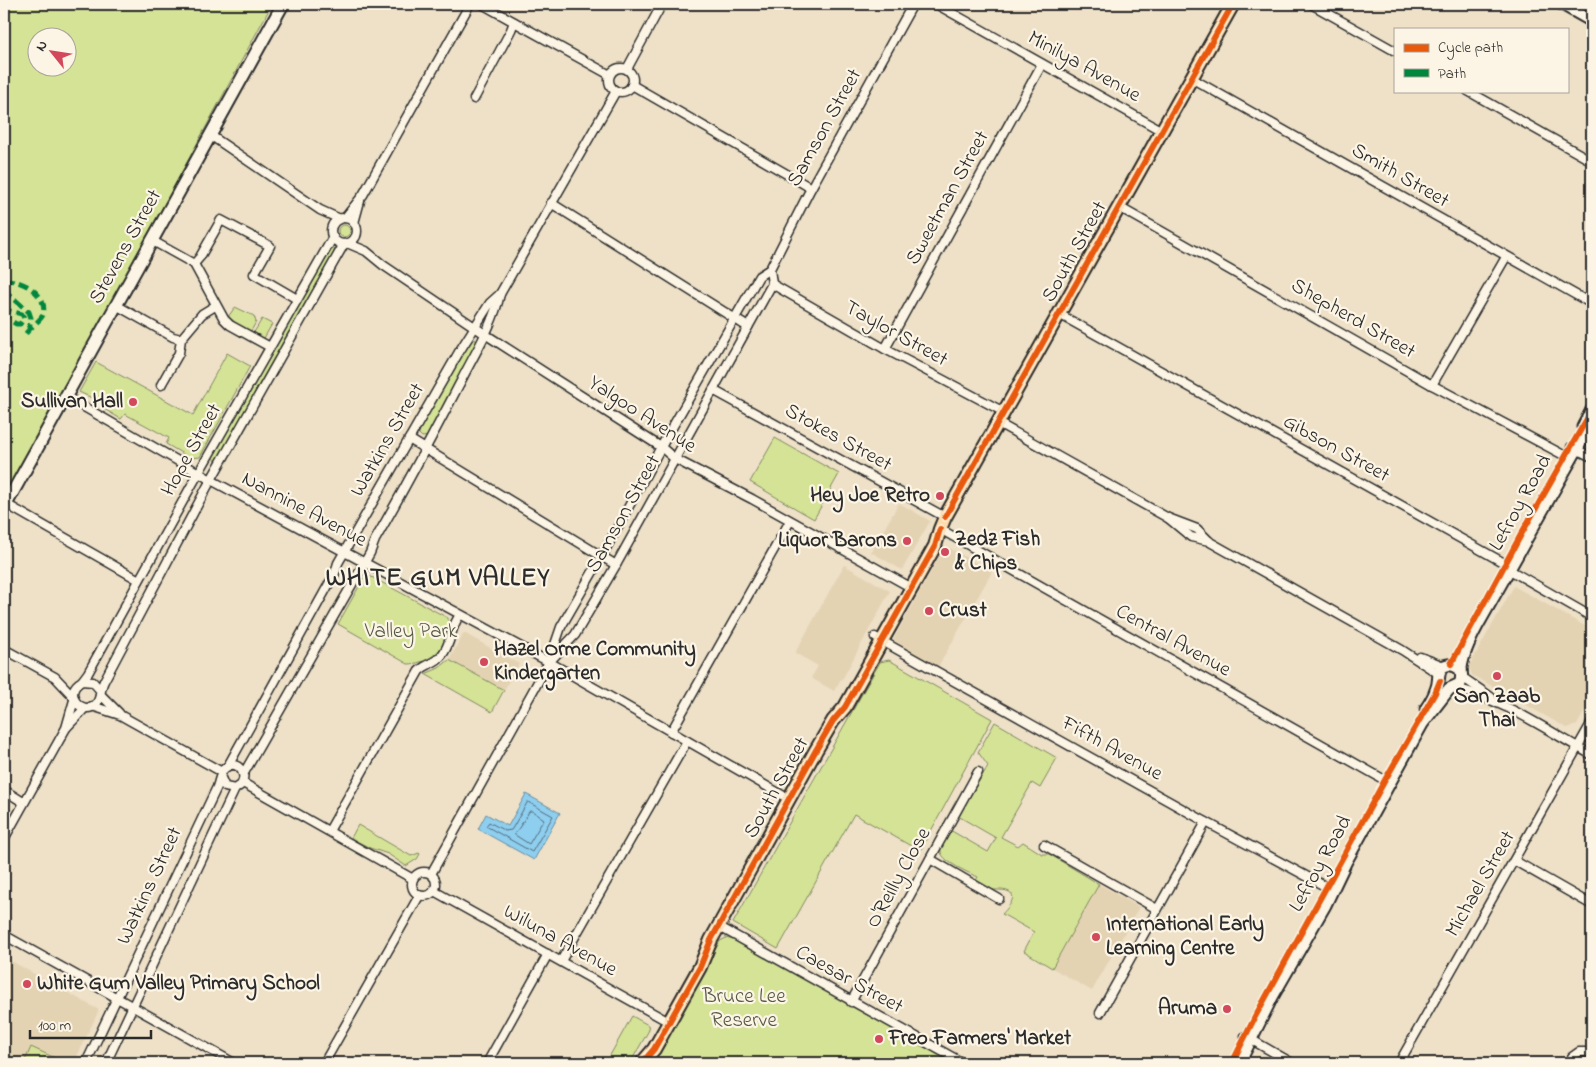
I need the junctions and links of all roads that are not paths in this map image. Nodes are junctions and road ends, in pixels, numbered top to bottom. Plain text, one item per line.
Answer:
1 (283, 4) edge
2 (470, 4) edge
3 (482, 4) edge
4 (662, 4) edge
5 (913, 4) edge
6 (936, 4) edge
7 (1233, 4) edge
8 (1311, 4) edge
9 (1562, 4) edge
10 (1592, 21) edge
11 (514, 22) junction
12 (1394, 50) edge
13 (1042, 64) junction
14 (627, 69) junction
15 (610, 75) junction
16 (1191, 78) junction
17 (632, 85) junction
18 (616, 91) junction
19 (1470, 92) edge
20 (474, 99) dead end
21 (1162, 131) junction
22 (210, 135) junction
23 (1592, 161) edge
24 (811, 188) junction
25 (363, 195) junction
26 (551, 203) junction
27 (1119, 207) junction
28 (320, 210) junction
29 (342, 218) junction
30 (354, 223) junction
31 (332, 226) junction
32 (356, 235) junction
33 (332, 237) junction
34 (151, 240) junction
35 (346, 244) junction
36 (366, 251) junction
37 (1506, 257) junction
38 (194, 264) junction
39 (770, 269) junction
40 (772, 284) junction
41 (500, 294) junction
42 (297, 298) junction
43 (1592, 304) edge
44 (116, 305) junction
45 (215, 306) junction
46 (1059, 314) junction
47 (735, 318) junction
48 (475, 326) junction
49 (748, 327) junction
50 (485, 334) junction
51 (181, 339) junction
52 (270, 347) junction
53 (885, 349) junction
54 (1432, 384) junction
55 (161, 385) dead end
56 (713, 390) junction
57 (65, 396) junction
58 (1592, 410) edge
59 (1001, 418) junction
60 (1592, 422) edge
61 (409, 439) junction
62 (661, 447) junction
63 (426, 448) junction
64 (1571, 453) junction
65 (1592, 457) edge
66 (675, 459) junction
67 (199, 472) junction
68 (211, 480) junction
69 (5, 506) edge
70 (945, 517) junction
71 (790, 521) junction
72 (940, 529) junction
73 (345, 552) junction
74 (602, 556) junction
75 (364, 562) junction
76 (616, 566) junction
77 (1507, 567) junction
78 (139, 580) junction
79 (908, 586) junction
80 (460, 615) junction
81 (1592, 616) edge
82 (879, 639) junction
83 (4, 649) edge
84 (549, 662) junction
85 (1450, 672) junction
86 (55, 678) junction
87 (80, 682) junction
88 (1452, 688) junction
89 (100, 692) junction
90 (73, 698) junction
91 (1498, 702) junction
92 (89, 707) junction
93 (120, 715) junction
94 (1592, 722) edge
95 (66, 728) junction
96 (671, 732) junction
97 (688, 741) junction
98 (1578, 748) junction
99 (1592, 756) edge
100 (224, 772) junction
101 (978, 772) dead end
102 (244, 773) junction
103 (1387, 782) junction
104 (243, 783) junction
105 (235, 789) junction
106 (4, 790) edge
107 (789, 799) junction
108 (23, 802) junction
109 (1206, 822) junction
110 (329, 831) junction
111 (4, 839) edge
112 (1044, 846) dead end
113 (930, 859) junction
114 (1515, 861) junction
115 (431, 874) junction
116 (413, 879) junction
117 (1329, 889) junction
118 (434, 891) junction
119 (419, 896) junction
120 (999, 899) dead end
121 (1592, 905) edge
122 (1157, 910) junction
123 (718, 926) junction
124 (4, 935) edge
125 (548, 954) junction
126 (561, 961) junction
127 (116, 997) junction
128 (851, 1002) junction
129 (132, 1006) junction
130 (1100, 1013) dead end
131 (666, 1020) junction
132 (1248, 1038) junction
133 (1592, 1052) edge
134 (86, 1063) edge
135 (106, 1063) edge
136 (234, 1063) edge
137 (324, 1063) edge
138 (487, 1063) edge
139 (641, 1063) edge
140 (963, 1063) edge
141 (1232, 1063) edge
142 (1239, 1063) edge
143 (1292, 1063) edge
144 (1399, 1063) edge
145 (1569, 1063) edge

1 - 22 street, Stevens Street
2 - 25 street
3 - 11 street
4 - 14 street
5 - 24 street, Samson Street
6 - 13 street, Minilya Avenue
7 - 16 main road, South Street
8 - 12 street
9 - 10 street
11 - 15 street
11 - 20 street
13 - 21 street, Minilya Avenue
13 - 53 street, Sweetman Street
14 - 15 street
14 - 17 street
15 - 18 street
16 - 21 main road, South Street
16 - 37 street, Smith Street
17 - 18 street
17 - 24 street
18 - 26 street, Watkins Street
19 - 23 street
21 - 27 main road, South Street
22 - 28 street
22 - 34 street, Stevens Street
24 - 39 street, Samson Street
25 - 29 street
25 - 30 street
26 - 41 street, Watkins Street
26 - 47 street
27 - 46 main road, South Street
27 - 54 street, Shepherd Street
28 - 29 street
28 - 31 street
29 - 30 street
29 - 31 street
30 - 32 street
31 - 33 street
32 - 35 street
32 - 36 street, Yalgoo Avenue
33 - 35 street
33 - 42 street, Hope Street
34 - 38 street
34 - 44 street, Stevens Street
35 - 36 street, Yalgoo Avenue
35 - 68 street, Hope Street
36 - 48 street, Yalgoo Avenue
37 - 43 street, Smith Street
37 - 54 street
38 - 42 street
38 - 45 street
39 - 40 street
39 - 47 street, Samson Street
40 - 49 street, Samson Street
40 - 53 street, Taylor Street
41 - 48 street, Watkins Street
41 - 50 street, Watkins Street
42 - 52 street, Hope Street
44 - 51 street
44 - 57 street, Stevens Street
45 - 51 street
45 - 52 street
46 - 59 main road, South Street
46 - 77 street, Gibson Street
47 - 49 street
47 - 62 street, Samson Street
48 - 50 street, Yalgoo Avenue
48 - 61 street, Watkins Street
49 - 56 street, Samson Street
50 - 62 street, Yalgoo Avenue
50 - 63 street, Watkins Street
51 - 55 street
52 - 67 street, Hope Street
53 - 59 street, Taylor Street
54 - 64 street, Shepherd Street
56 - 66 street, Samson Street
56 - 70 street, Stokes Street
57 - 67 street, Nannine Avenue
57 - 69 street, Stevens Street
58 - 64 street, Lefroy Road
59 - 70 main road, South Street
59 - 85 street, Taylor Street
60 - 64 street, Lefroy Road
61 - 63 street
61 - 73 street, Watkins Street
62 - 66 street, Yalgoo Avenue
62 - 74 street, Samson Street
63 - 74 street
63 - 75 street, Watkins Street
64 - 65 street, Shepherd Street
64 - 77 street, Lefroy Road
66 - 71 street, Yalgoo Avenue
66 - 76 street, Samson Street
67 - 68 street, Nannine Avenue
67 - 78 street, Hope Street
68 - 73 street, Nannine Avenue
68 - 89 street, Hope Street
69 - 78 street
70 - 72 main road, South Street
71 - 79 street, Yalgoo Avenue
71 - 96 street
72 - 79 main road, South Street
72 - 103 street, Central Avenue
73 - 75 street, Nannine Avenue
73 - 100 street, Watkins Street
74 - 76 street
74 - 84 street, Samson Street
75 - 80 street, Nannine Avenue
75 - 102 street, Watkins Street
76 - 84 street, Samson Street
77 - 81 street, Gibson Street
77 - 85 street, Lefroy Road
78 - 87 street, Hope Street
79 - 82 main road, South Street
80 - 84 street, Nannine Avenue
80 - 110 street
82 - 107 main road, South Street
82 - 109 street, Fifth Avenue
83 - 86 street
84 - 96 street, Nannine Avenue
84 - 115 street, Samson Street
85 - 88 street, Lefroy Road
85 - 88 street
85 - 91 street, Taylor Street
85 - 103 street, Lefroy Road
86 - 87 street
86 - 90 street
87 - 89 street
87 - 90 street
88 - 91 street
88 - 103 street, Lefroy Road
89 - 92 street
89 - 93 street
90 - 92 street
90 - 95 street
91 - 98 street
92 - 93 street
92 - 95 street
93 - 100 street
94 - 98 street, Michael Street
95 - 108 street
96 - 97 street, Nannine Avenue
97 - 107 street, Nannine Avenue
97 - 126 street
98 - 99 street
98 - 114 street, Michael Street
100 - 102 street
100 - 105 street
100 - 127 street, Watkins Street
101 - 113 street, O'Reilly Close
102 - 104 street
103 - 117 street, Lefroy Road
104 - 105 street
104 - 110 street
105 - 129 street, Watkins Street
106 - 108 street
107 - 123 main road, South Street
108 - 111 street
109 - 117 street, Fifth Avenue
109 - 122 street
110 - 116 street
112 - 122 street
113 - 120 street
113 - 128 street, O'Reilly Close
114 - 121 street
114 - 144 street, Michael Street
115 - 116 street
115 - 118 street
116 - 119 street
117 - 132 street, Lefroy Road
118 - 119 street
118 - 125 street, Wiluna Avenue
119 - 137 street
122 - 130 street
123 - 128 street, Caesar Street
123 - 131 main road, South Street
124 - 127 street
125 - 126 street, Wiluna Avenue
125 - 138 street
126 - 131 street, Wiluna Avenue
127 - 129 street
127 - 134 street, Watkins Street
128 - 140 street, Caesar Street
129 - 135 street, Watkins Street
129 - 136 street
131 - 139 main road, South Street
132 - 141 street, Lefroy Road
132 - 142 street, Lefroy Road
132 - 143 street
133 - 145 street

